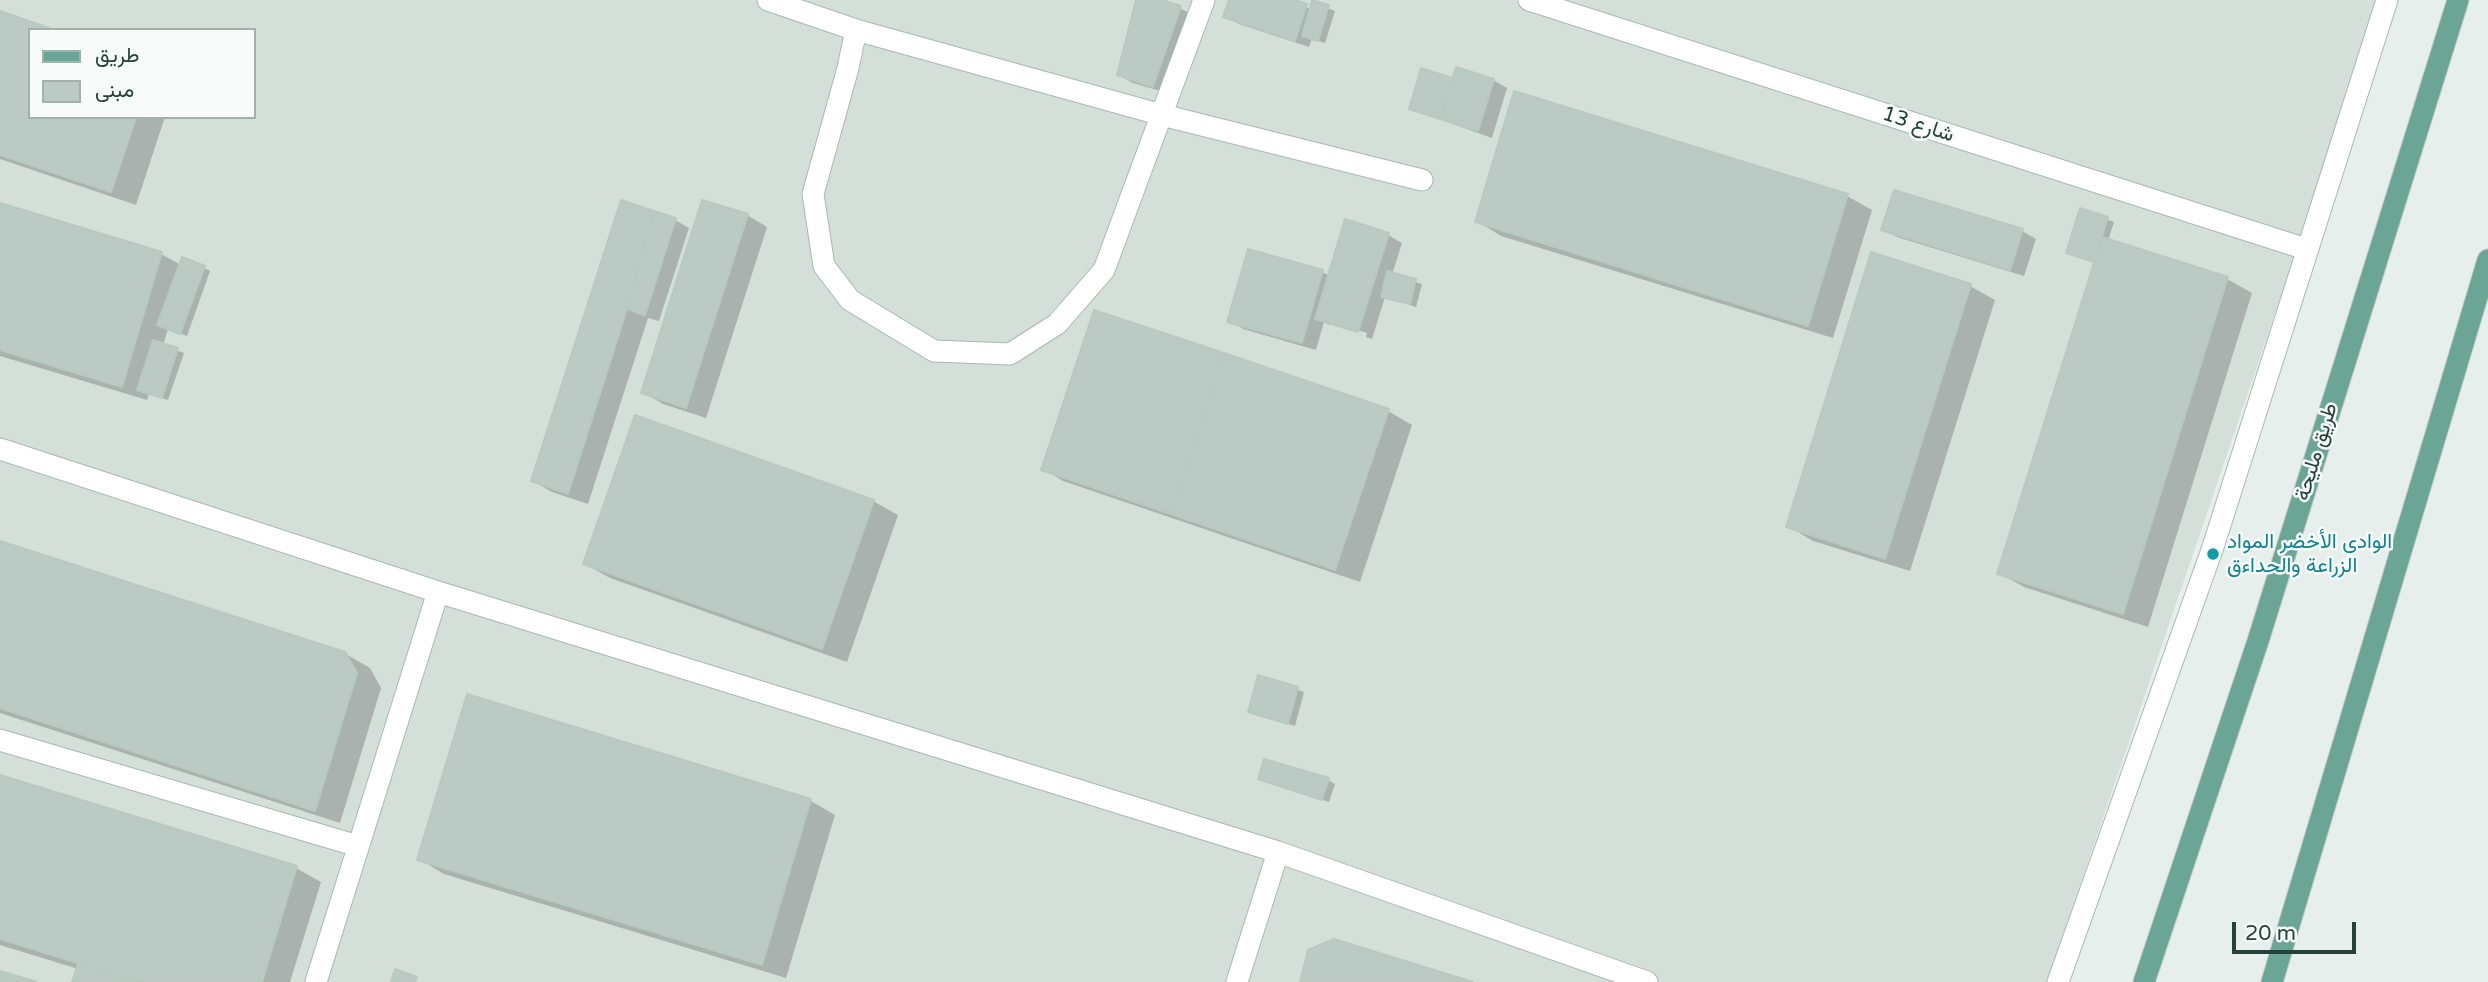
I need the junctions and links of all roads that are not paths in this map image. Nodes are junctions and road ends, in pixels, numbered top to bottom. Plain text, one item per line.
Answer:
1 (768, 0) edge
2 (1205, 0) edge
3 (1529, 0) edge
4 (2387, 0) edge
5 (2458, 0) edge
6 (856, 30) junction
7 (1162, 115) junction
8 (1422, 180) dead end
9 (2306, 249) junction
10 (2488, 260) edge
11 (0, 449) edge
12 (438, 592) junction
13 (0, 740) edge
14 (358, 845) junction
15 (1278, 852) junction
16 (316, 982) edge
17 (1237, 982) edge
18 (1647, 982) edge
19 (2059, 982) edge
20 (2144, 982) edge
21 (2272, 982) edge

1 - 6 street
2 - 7 street
3 - 9 street, شارع 13
4 - 9 street
5 - 20 main road, طريق مليحة
6 - 7 street
6 - 7 street
7 - 8 street
9 - 19 street
10 - 21 main road
11 - 12 street
12 - 14 street
12 - 15 street
13 - 14 street
14 - 16 street
15 - 17 street
15 - 18 street

